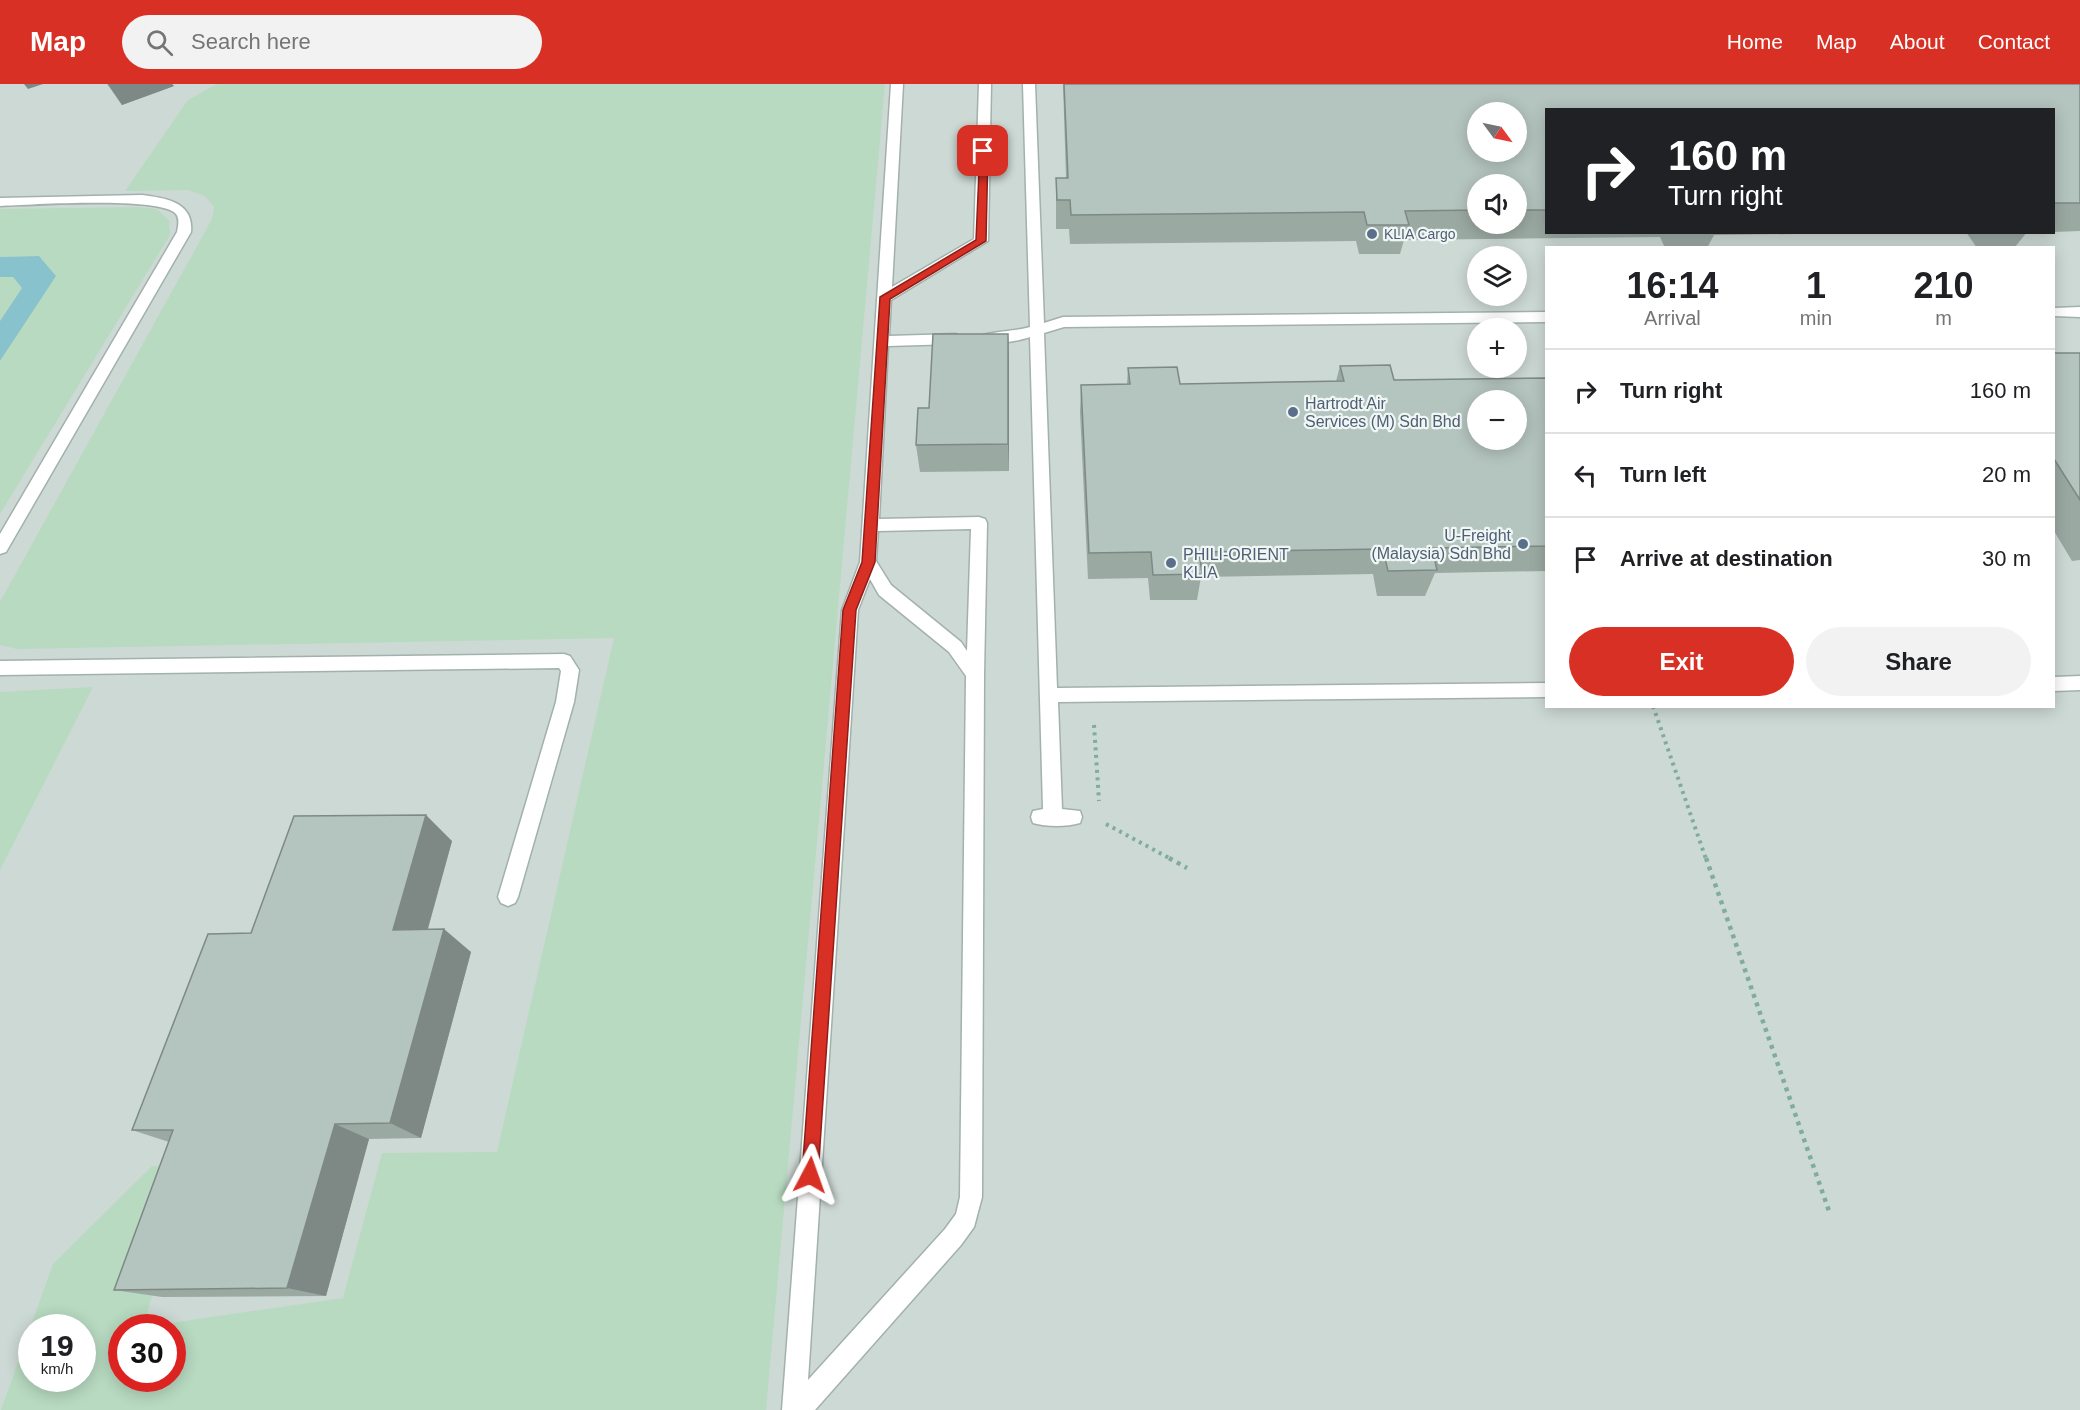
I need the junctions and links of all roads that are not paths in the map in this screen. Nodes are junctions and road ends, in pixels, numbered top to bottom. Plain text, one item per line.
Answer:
1 (897, 84) edge
2 (985, 84) edge
3 (1029, 84) edge
4 (0, 202) edge
5 (885, 297) junction
6 (2055, 312) edge
7 (2080, 312) edge
8 (1545, 317) edge
9 (1036, 331) junction
10 (883, 341) junction
11 (871, 525) junction
12 (0, 548) edge
13 (868, 562) junction
14 (0, 668) edge
15 (975, 675) junction
16 (2080, 683) edge
17 (2055, 684) edge
18 (1545, 690) edge
19 (1048, 695) junction
20 (1073, 817) dead end
21 (508, 897) dead end
22 (794, 1410) edge
23 (801, 1410) edge

1 - 5 street
2 - 5 street
3 - 9 street
4 - 12 street
5 - 10 street
6 - 7 street
8 - 9 street
9 - 10 street
9 - 19 street
10 - 11 street
11 - 13 street
11 - 15 street
13 - 15 street
13 - 22 street
14 - 21 street
15 - 23 street
16 - 17 street
18 - 19 street
19 - 20 street

